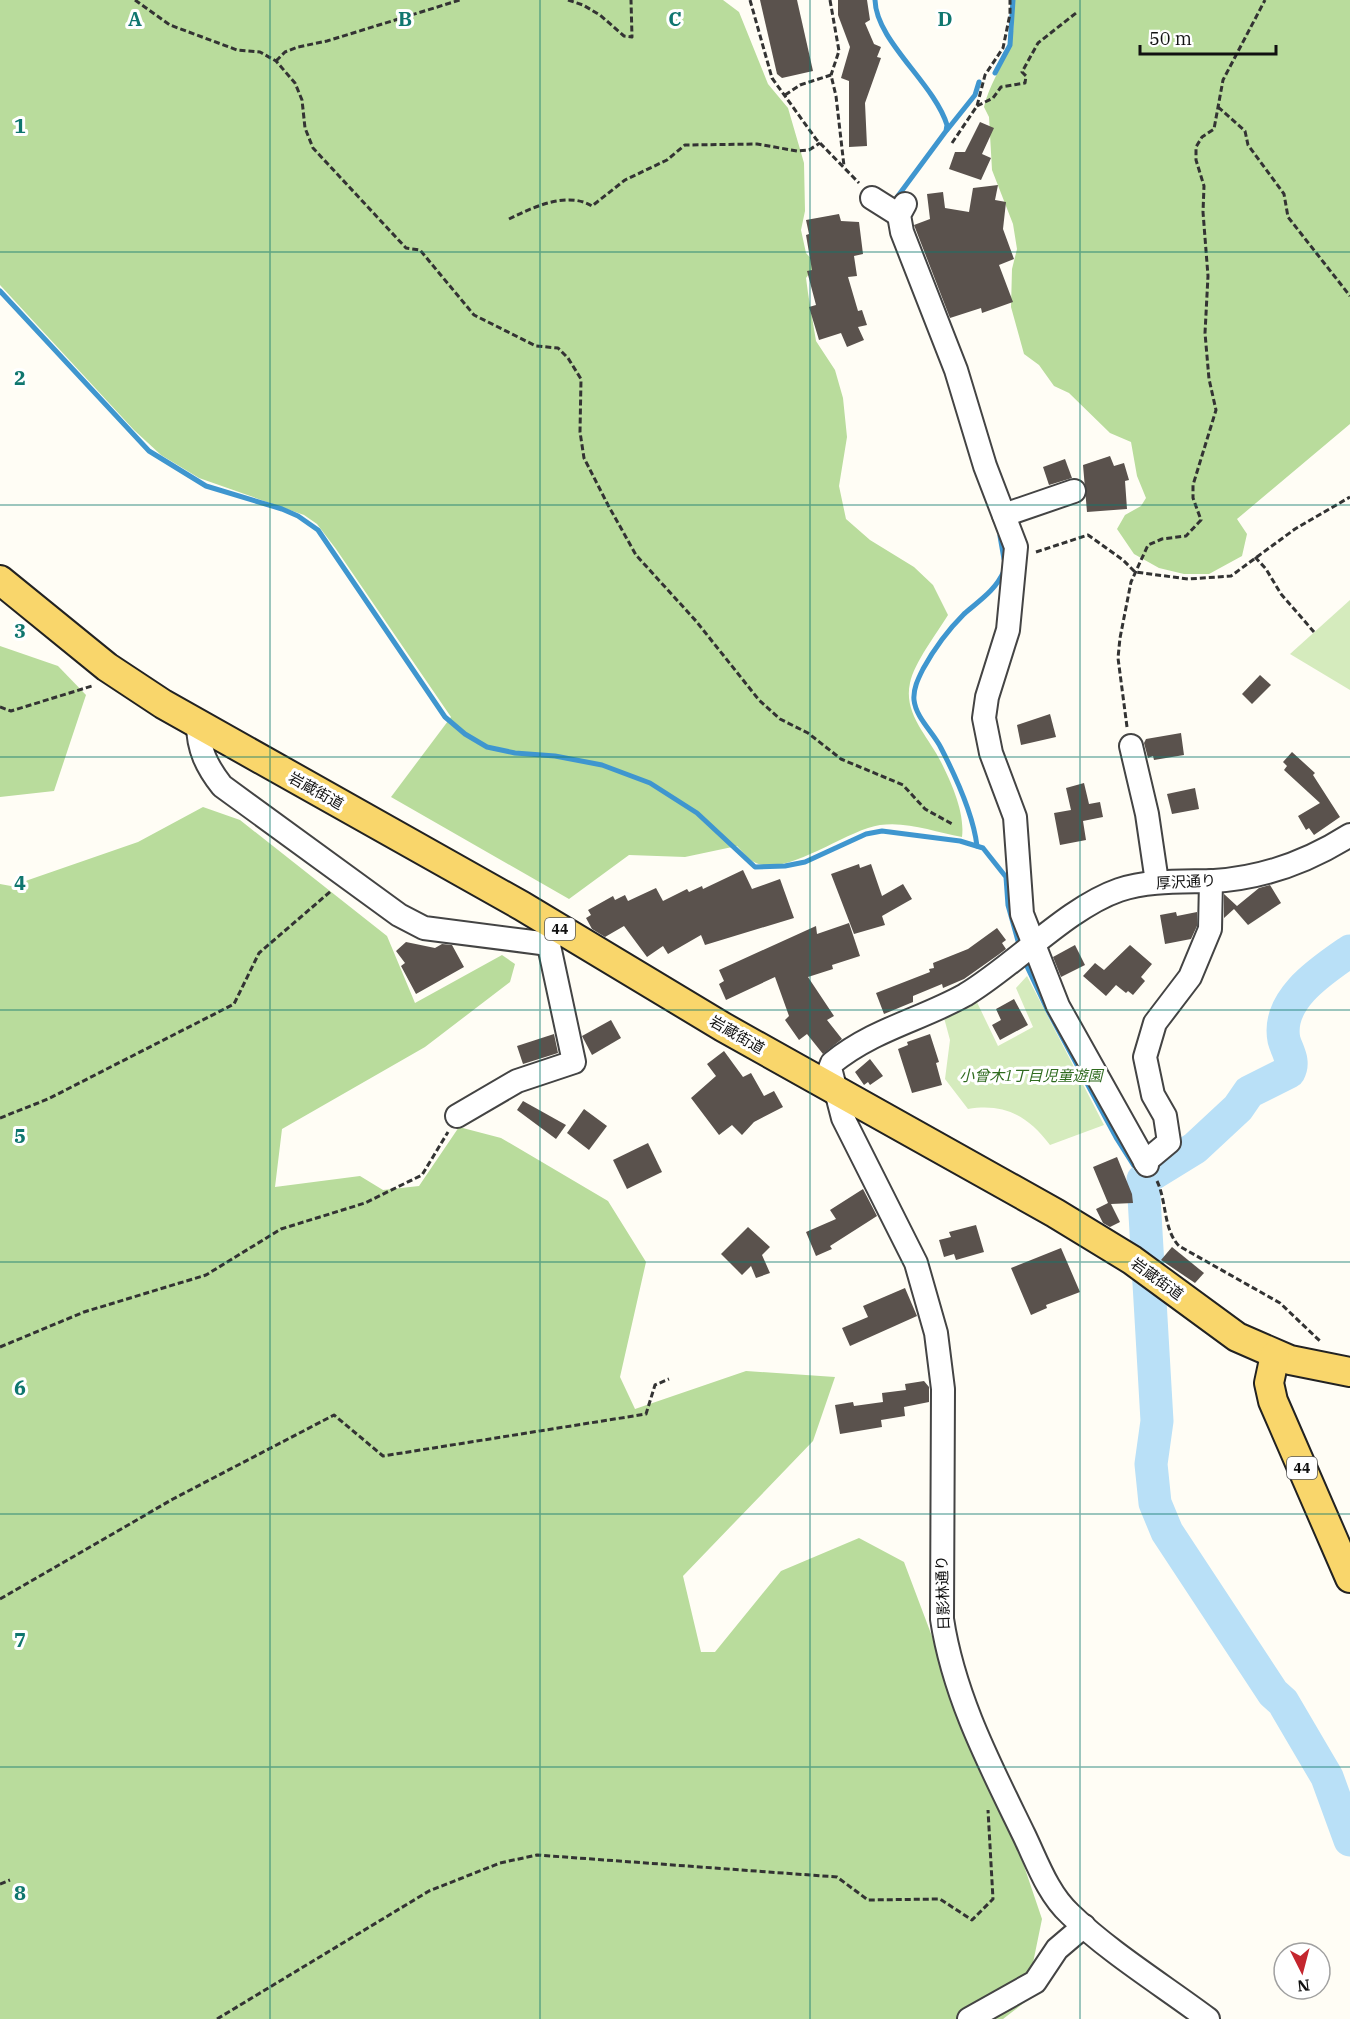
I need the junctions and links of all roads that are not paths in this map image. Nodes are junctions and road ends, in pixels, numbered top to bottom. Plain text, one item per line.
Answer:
1 (891, 207) road end
2 (1074, 491) dead end
3 (1004, 515) junction
4 (0, 580) edge
5 (198, 724) junction
6 (1131, 746) road end
7 (1350, 835) edge
8 (1211, 881) junction
9 (1157, 882) junction
10 (556, 936) junction
11 (1028, 949) junction
12 (836, 1091) junction
13 (457, 1116) road end
14 (1275, 1355) junction
15 (1350, 1372) edge
16 (1350, 1578) edge
17 (1084, 1926) junction
18 (969, 2019) edge
19 (1208, 2019) edge

1 - 3 street
2 - 3 street
3 - 11 street
4 - 5 main road, 岩蔵街道 / 44
5 - 10 main road, 岩蔵街道 / 44
5 - 10 street
6 - 9 street
7 - 8 street, 厚沢通り
8 - 9 street, 厚沢通り
8 - 11 street
9 - 11 street, 厚沢通り
10 - 12 main road, 岩蔵街道 / 44
10 - 13 street
11 - 12 street, 厚沢通り
12 - 14 main road, 岩蔵街道 / 44
12 - 17 street, 日影林通り
14 - 15 main road, 44
14 - 16 main road, 44
17 - 18 street
17 - 19 street, 日影林通り

